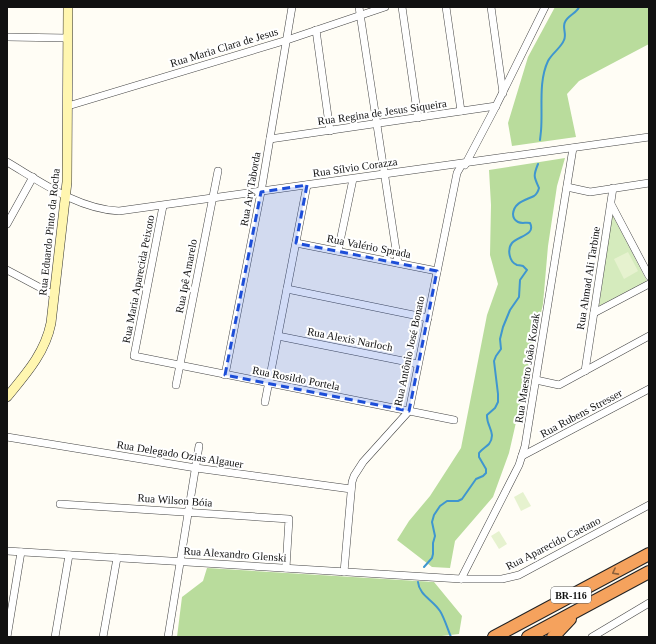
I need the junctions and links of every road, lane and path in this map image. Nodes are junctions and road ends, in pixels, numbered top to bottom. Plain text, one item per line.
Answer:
1 (68, 7) edge
2 (292, 7) edge
3 (359, 7) edge
4 (385, 7) edge
5 (402, 7) edge
6 (446, 7) edge
7 (491, 7) edge
8 (545, 7) edge
9 (360, 16) junction
10 (316, 30) junction
11 (7, 37) edge
12 (68, 38) junction
13 (287, 40) junction
14 (503, 93) junction
15 (68, 106) junction
16 (496, 106) junction
17 (461, 111) junction
18 (418, 118) junction
19 (376, 124) junction
20 (330, 131) junction
21 (649, 137) edge
22 (270, 140) junction
23 (573, 148) junction
24 (7, 162) edge
25 (466, 163) junction
26 (218, 171) dead end
27 (384, 174) junction
28 (34, 177) junction
29 (353, 179) junction
30 (649, 183) edge
31 (307, 185) junction
32 (567, 187) junction
33 (613, 188) junction
34 (261, 192) junction
35 (66, 196) junction
36 (213, 199) junction
37 (610, 204) junction
38 (163, 206) junction
39 (7, 224) edge
40 (296, 243) junction
41 (338, 251) junction
42 (398, 263) junction
43 (7, 270) edge
44 (437, 271) junction
45 (649, 276) edge
46 (649, 284) edge
47 (287, 289) junction
48 (54, 295) junction
49 (594, 313) junction
50 (428, 318) junction
51 (278, 336) junction
52 (649, 338) edge
53 (134, 356) joint
54 (418, 364) junction
55 (180, 365) junction
56 (585, 370) junction
57 (225, 374) junction
58 (536, 380) junction
59 (268, 383) junction
60 (176, 385) dead end
61 (649, 389) edge
62 (7, 397) edge
63 (265, 402) dead end
64 (409, 411) junction
65 (454, 420) dead end
66 (7, 437) edge
67 (199, 446) dead end
68 (522, 456) junction
69 (196, 468) junction
70 (351, 489) junction
71 (60, 504) dead end
72 (649, 505) edge
73 (188, 512) junction
74 (7, 551) edge
75 (21, 552) junction
76 (649, 554) edge
77 (69, 555) junction
78 (117, 558) junction
79 (180, 561) junction
80 (286, 568) junction
81 (344, 572) junction
82 (649, 572) edge
83 (461, 579) junction
84 (649, 603) edge
85 (582, 608) junction
86 (557, 635) edge
87 (7, 637) edge
88 (55, 637) edge
89 (103, 637) edge
90 (168, 637) edge
91 (494, 637) edge
92 (528, 637) edge
93 (592, 637) edge

1 - 12 main road, Rua Eduardo Pinto da Rocha
2 - 13 street, Rua Ary Taborda
3 - 9 street
4 - 9 street, Rua Maria Clara de Jesus
5 - 18 street
6 - 17 street
7 - 14 street
8 - 14 street, Rua Antônio José Bonato
9 - 10 street, Rua Maria Clara de Jesus
9 - 19 street
10 - 13 street, Rua Maria Clara de Jesus
10 - 20 street
11 - 12 street
12 - 15 main road, Rua Eduardo Pinto da Rocha
13 - 15 street, Rua Maria Clara de Jesus
13 - 22 street, Rua Ary Taborda
14 - 16 street, Rua Antônio José Bonato
15 - 35 main road, Rua Eduardo Pinto da Rocha
16 - 17 street, Rua Regina de Jesus Siqueira
16 - 25 street, Rua Antônio José Bonato
17 - 18 street, Rua Regina de Jesus Siqueira
18 - 19 street, Rua Regina de Jesus Siqueira
19 - 20 street, Rua Regina de Jesus Siqueira
19 - 27 street
20 - 22 street, Rua Regina de Jesus Siqueira
21 - 23 street, Rua Sílvio Corazza
22 - 34 street, Rua Ary Taborda
23 - 25 street, Rua Sílvio Corazza
23 - 32 street, Rua Maestro João Kozak
24 - 28 street, Rua Sílvio Corazza
25 - 27 street, Rua Sílvio Corazza
25 - 44 street, Rua Antônio José Bonato
26 - 36 street, Rua Ipê Amarelo
27 - 29 street, Rua Sílvio Corazza
27 - 42 street
28 - 35 street, Rua Sílvio Corazza
28 - 39 street
29 - 31 street, Rua Sílvio Corazza
29 - 41 street
30 - 33 street
31 - 34 street, Rua Sílvio Corazza
31 - 40 street
32 - 33 street
32 - 58 street, Rua Maestro João Kozak
33 - 37 street, Rua Ahmad Ali Tarbine
34 - 36 street, Rua Sílvio Corazza
34 - 57 street, Rua Ary Taborda
35 - 38 street, Rua Sílvio Corazza
35 - 48 main road, Rua Eduardo Pinto da Rocha
36 - 38 street, Rua Sílvio Corazza
36 - 55 street, Rua Ipê Amarelo
37 - 45 street
37 - 49 street, Rua Ahmad Ali Tarbine
38 - 53 street, Rua Maria Aparecida Peixoto
40 - 41 street, Rua Valério Sprada
40 - 47 street
41 - 42 street, Rua Valério Sprada
42 - 44 street, Rua Valério Sprada
43 - 48 street
44 - 50 street, Rua Antônio José Bonato
46 - 49 street
47 - 50 street
47 - 51 street
48 - 62 main road, Rua Eduardo Pinto da Rocha
49 - 56 street, Rua Ahmad Ali Tarbine
50 - 54 street, Rua Antônio José Bonato
51 - 54 street, Rua Alexis Narloch
51 - 59 street
52 - 56 street
53 - 55 street, Rua Rosildo Portela
54 - 64 street, Rua Antônio José Bonato
55 - 57 street, Rua Rosildo Portela
55 - 60 street, Rua Ipê Amarelo
56 - 58 street
57 - 59 street, Rua Rosildo Portela
58 - 68 street, Rua Maestro João Kozak
59 - 63 street
59 - 64 street, Rua Rosildo Portela
61 - 68 street, Rua Rubens Stresser
64 - 65 street, Rua Rosildo Portela
64 - 70 street, Rua Antônio José Bonato
66 - 69 street, Rua Delegado Ozias Algauer
67 - 69 street
68 - 83 street, Rua Maestro João Kozak
69 - 70 street, Rua Delegado Ozias Algauer
69 - 73 street
70 - 81 street, Rua Antônio José Bonato
71 - 73 street, Rua Wilson Bóia
72 - 83 street, Rua Aparecido Caetano
73 - 79 street
73 - 80 street, Rua Wilson Bóia
74 - 75 street, Rua Alexandro Glenski
75 - 77 street, Rua Alexandro Glenski
75 - 87 street
76 -> 91 highway, BR-116
77 - 78 street, Rua Alexandro Glenski
77 - 88 street
78 - 79 street, Rua Alexandro Glenski
78 - 89 street
79 - 80 street, Rua Alexandro Glenski
79 - 90 street
80 - 81 street, Rua Alexandro Glenski
81 - 83 street, Rua Alexandro Glenski
82 - 85 highway, BR-116
84 - 93 street
85 - 86 highway
85 - 92 highway, BR-116

